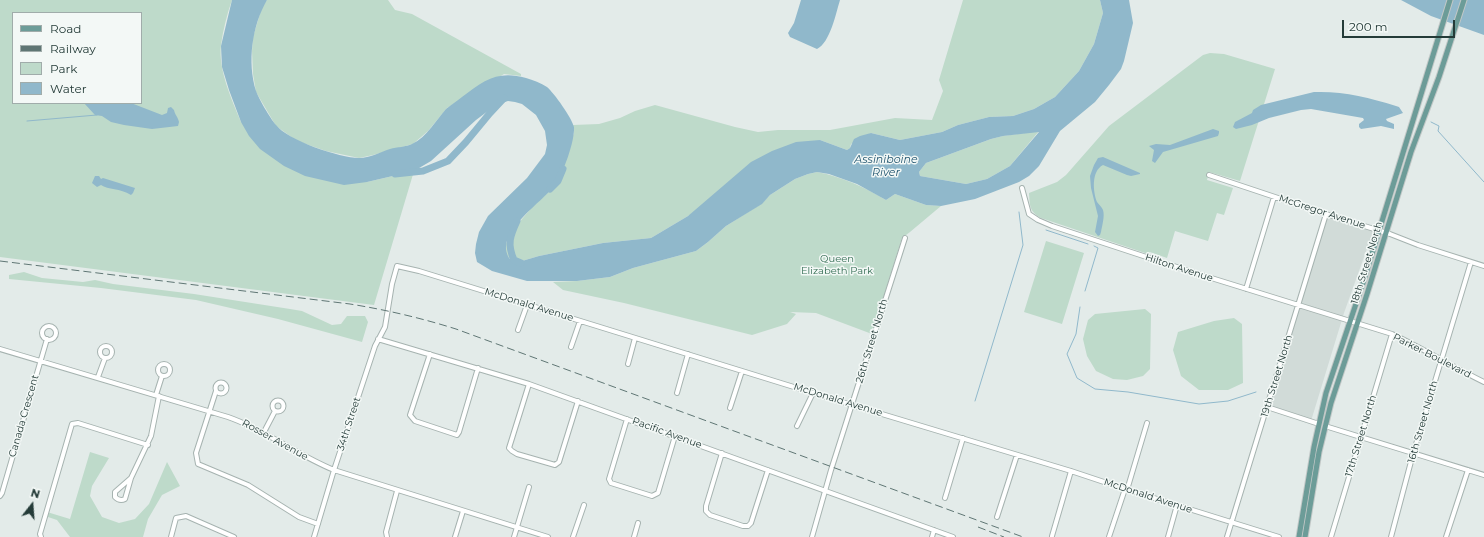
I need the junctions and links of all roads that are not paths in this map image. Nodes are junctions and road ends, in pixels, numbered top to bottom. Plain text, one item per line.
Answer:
1 (1450, 0) edge
2 (1464, 0) edge
3 (1209, 175) dead end
4 (1022, 188) dead end
5 (1274, 197) junction
6 (1326, 214) junction
7 (1379, 230) junction
8 (1386, 232) junction
9 (905, 238) dead end
10 (1471, 262) junction
11 (396, 266) joint
12 (1484, 266) edge
13 (1246, 289) junction
14 (527, 305) junction
15 (1298, 306) junction
16 (580, 321) junction
17 (1350, 322) junction
18 (1357, 324) junction
19 (518, 330) dead end
20 (1392, 334) junction
21 (635, 338) junction
22 (378, 339) junction
23 (47, 340) dead end
24 (571, 346) dead end
25 (0, 348) edge
26 (430, 354) junction
27 (688, 354) junction
28 (105, 358) dead end
29 (1442, 359) junction
30 (40, 360) junction
31 (628, 364) dead end
32 (478, 368) junction
33 (742, 371) junction
34 (162, 376) dead end
35 (98, 377) junction
36 (1484, 382) edge
37 (529, 384) junction
38 (216, 391) dead end
39 (676, 393) dead end
40 (813, 393) junction
41 (158, 395) junction
42 (578, 401) junction
43 (852, 405) junction
44 (1267, 407) junction
45 (730, 408) dead end
46 (210, 411) junction
47 (275, 411) dead end
48 (626, 419) junction
49 (1147, 423) dead end
50 (1319, 424) junction
51 (797, 426) dead end
52 (1325, 426) junction
53 (264, 432) junction
54 (675, 436) junction
55 (1360, 437) junction
56 (963, 438) junction
57 (148, 445) junction
58 (722, 453) junction
59 (1413, 454) junction
60 (1017, 455) junction
61 (334, 470) junction
62 (768, 470) junction
63 (1468, 470) junction
64 (1071, 471) junction
65 (1484, 475) edge
66 (131, 478) junction
67 (529, 487) dead end
68 (1126, 489) junction
69 (826, 490) junction
70 (397, 491) junction
71 (0, 496) edge
72 (945, 498) dead end
73 (584, 505) dead end
74 (1177, 505) junction
75 (463, 511) junction
76 (998, 517) dead end
77 (1232, 522) junction
78 (638, 523) dead end
79 (318, 524) junction
80 (517, 527) junction
81 (934, 530) junction
82 (1052, 536) dead end
83 (1299, 536) edge
84 (1305, 536) edge
85 (41, 537) edge
86 (171, 537) edge
87 (234, 537) edge
88 (314, 537) edge
89 (386, 537) edge
90 (455, 537) edge
91 (514, 537) edge
92 (548, 537) edge
93 (573, 537) edge
94 (634, 537) edge
95 (812, 537) edge
96 (932, 537) edge
97 (953, 537) edge
98 (1109, 537) edge
99 (1168, 537) edge
100 (1227, 537) edge
101 (1279, 537) edge
102 (1331, 537) edge
103 (1392, 537) edge
104 (1446, 537) edge

1 - 7 main road, 18th Street North
2 - 8 main road, 18th Street North
3 - 5 street, McGregor Avenue
4 - 13 street, Hilton Avenue
5 - 6 street, McGregor Avenue
5 - 13 street
6 - 7 street, McGregor Avenue
6 - 15 street, 19th Street North
7 - 8 street, McGregor Avenue
7 - 17 main road, 18th Street North
8 - 10 street, McGregor Avenue
8 - 18 main road, 18th Street North
9 - 43 street, 26th Street North
10 - 12 street, McGregor Avenue
10 - 29 street, 16th Street North
11 - 14 street, McDonald Avenue
11 - 22 street, 34th Street
13 - 15 street, Hilton Avenue
14 - 16 street, McDonald Avenue
14 - 19 street
15 - 17 street, Hilton Avenue
15 - 44 street, 19th Street North
16 - 21 street, McDonald Avenue
16 - 24 street
17 - 18 street, Hilton Avenue
17 - 50 main road, 18th Street North
18 - 20 street, Parker Boulevard
18 - 52 main road, 18th Street North
20 - 29 street, Parker Boulevard
20 - 55 street, 17th Street North
21 - 27 street, McDonald Avenue
21 - 31 street
22 - 26 street, Pacific Avenue
22 - 61 street, 34th Street
23 - 30 street, Canada Crescent
25 - 30 street, Rosser Avenue
26 - 32 street, Pacific Avenue
26 - 32 street
27 - 33 street, McDonald Avenue
27 - 39 street
28 - 35 street
29 - 36 street, Parker Boulevard
29 - 59 street, 16th Street North
30 - 35 street, Rosser Avenue
30 - 71 street, Canada Crescent
32 - 37 street, Pacific Avenue
33 - 40 street, McDonald Avenue
33 - 45 street
34 - 41 street
35 - 41 street, Rosser Avenue
37 - 42 street, Pacific Avenue
37 - 42 street
38 - 46 street
40 - 43 street, McDonald Avenue
40 - 51 street
41 - 46 street, Rosser Avenue
41 - 57 street
42 - 48 street, Pacific Avenue
43 - 56 street, McDonald Avenue
43 - 69 street, 26th Street North
44 - 50 street
44 - 77 street, 19th Street North
46 - 53 street, Rosser Avenue
46 - 79 street
47 - 53 street
48 - 54 street, Pacific Avenue
48 - 54 street
49 - 68 street
50 - 83 main road, 18th Street North
52 - 55 street
52 - 84 main road, 18th Street North
53 - 61 street, Rosser Avenue
54 - 58 street, Pacific Avenue
55 - 59 street
55 - 102 street, 17th Street North
56 - 60 street, McDonald Avenue
56 - 72 street
57 - 66 street
57 - 85 street
58 - 62 street, Pacific Avenue
58 - 62 street
59 - 63 street
59 - 103 street, 16th Street North
60 - 64 street, McDonald Avenue
60 - 76 street
61 - 70 street, Rosser Avenue
61 - 79 street, 34th Street
62 - 69 street, Pacific Avenue
63 - 65 street
63 - 104 street
64 - 68 street, McDonald Avenue
64 - 82 street
66 - 66 street
67 - 80 street
68 - 74 street, McDonald Avenue
68 - 98 street
69 - 81 street, Pacific Avenue
69 - 95 street, 26th Street North
70 - 75 street, Rosser Avenue
70 - 89 street
73 - 93 street
74 - 77 street, McDonald Avenue
74 - 99 street
75 - 80 street, Rosser Avenue
75 - 90 street
77 - 100 street, 19th Street North
77 - 101 street, McDonald Avenue
78 - 94 street
79 - 88 street, 34th Street
80 - 91 street
80 - 92 street, Rosser Avenue
81 - 96 street
81 - 97 street, Pacific Avenue
86 - 87 street

